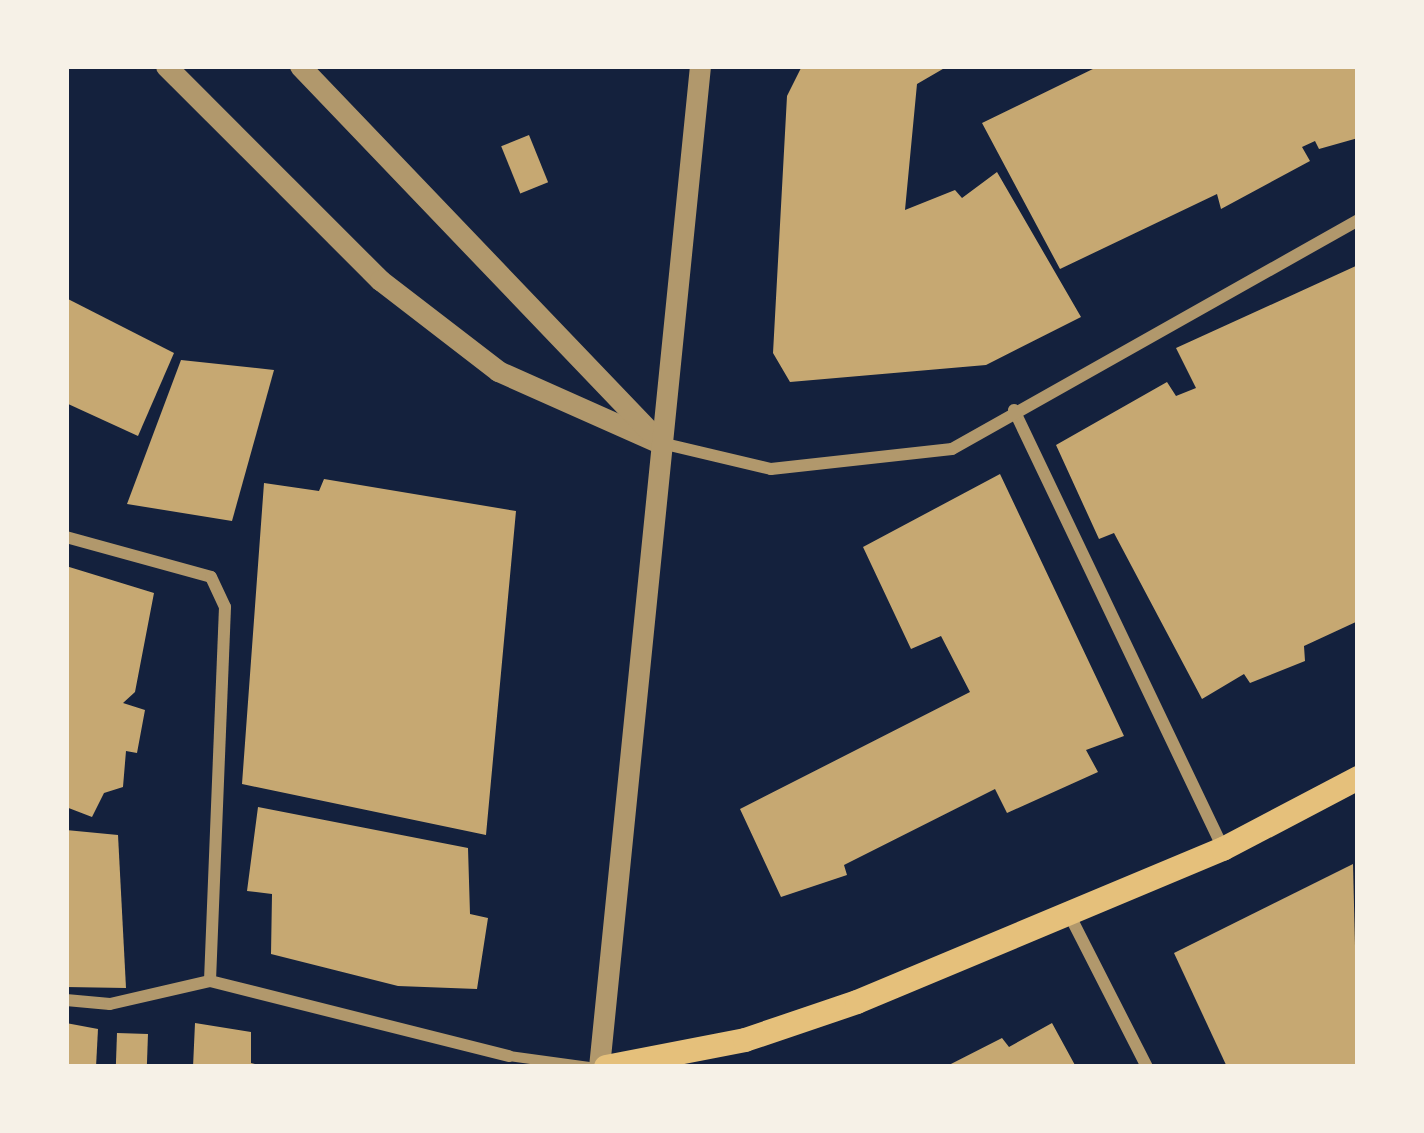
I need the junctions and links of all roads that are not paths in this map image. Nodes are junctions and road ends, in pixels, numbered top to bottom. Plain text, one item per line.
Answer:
1 (166, 66) edge
2 (300, 66) edge
3 (700, 66) edge
4 (1358, 220) edge
5 (1014, 410) junction
6 (660, 443) junction
7 (66, 537) edge
8 (1358, 778) edge
9 (1223, 848) junction
10 (1070, 916) junction
11 (210, 981) junction
12 (66, 1000) edge
13 (508, 1056) joint
14 (598, 1067) edge
15 (1147, 1067) edge

1 - 6 street
2 - 6 street
3 - 6 street
4 - 5 street
5 - 6 street
5 - 9 street
6 - 14 street
7 - 11 street
8 - 9 main road
9 - 10 main road
10 - 14 main road
10 - 15 street
11 - 12 street
11 - 13 street
13 - 14 street

